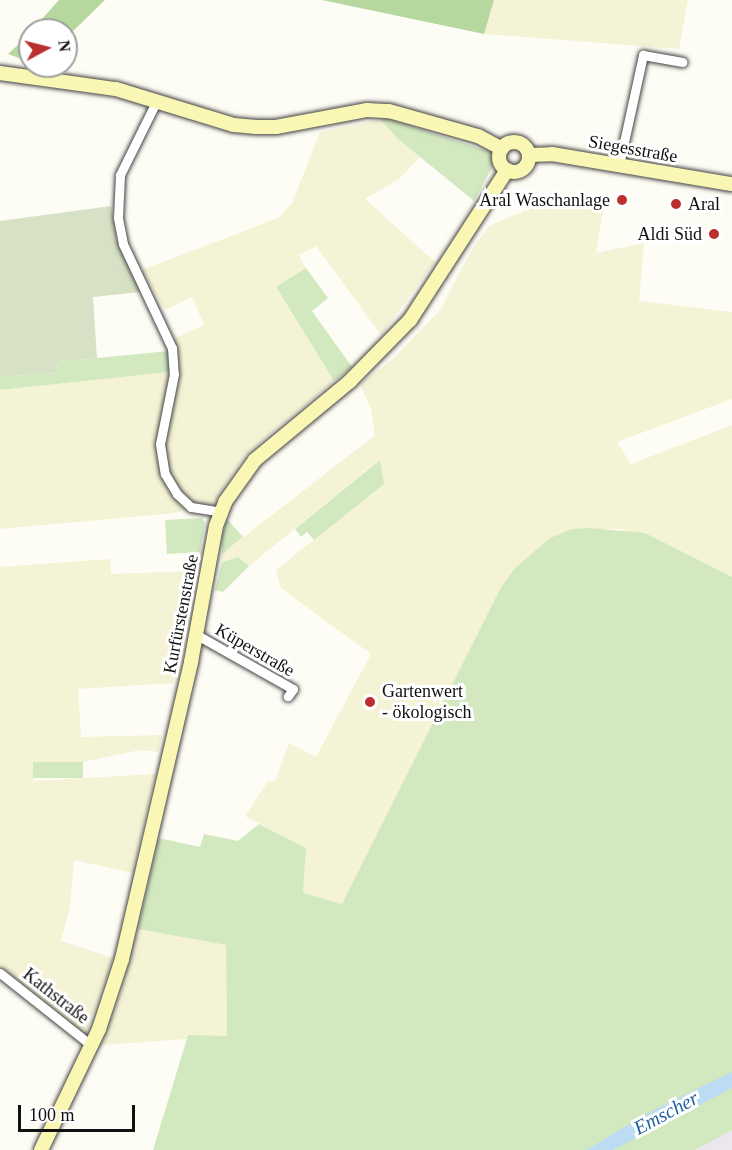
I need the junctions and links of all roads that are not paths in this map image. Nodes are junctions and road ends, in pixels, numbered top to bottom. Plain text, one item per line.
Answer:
1 (682, 62) dead end
2 (0, 73) edge
3 (0, 81) edge
4 (71, 82) junction
5 (157, 100) junction
6 (502, 149) junction
7 (529, 155) junction
8 (619, 165) junction
9 (507, 170) junction
10 (732, 184) edge
11 (221, 512) junction
12 (197, 635) junction
13 (288, 696) dead end
14 (0, 973) edge
15 (92, 1045) junction
16 (41, 1150) edge

1 - 8 street
2 - 4 main road
3 - 4 main road
4 - 5 main road
5 - 6 main road
5 - 11 street
6 - 7 main road
6 - 9 main road
7 - 8 main road, Siegesstraße
7 - 9 main road, Kurfürstenstraße
8 - 10 main road, Siegesstraße
9 - 11 main road, Kurfürstenstraße
11 - 12 main road, Kurfürstenstraße
12 - 13 street, Küperstraße
12 - 15 main road, Kurfürstenstraße
14 - 15 street, Kathstraße
15 - 16 main road, Kurfürstenstraße

